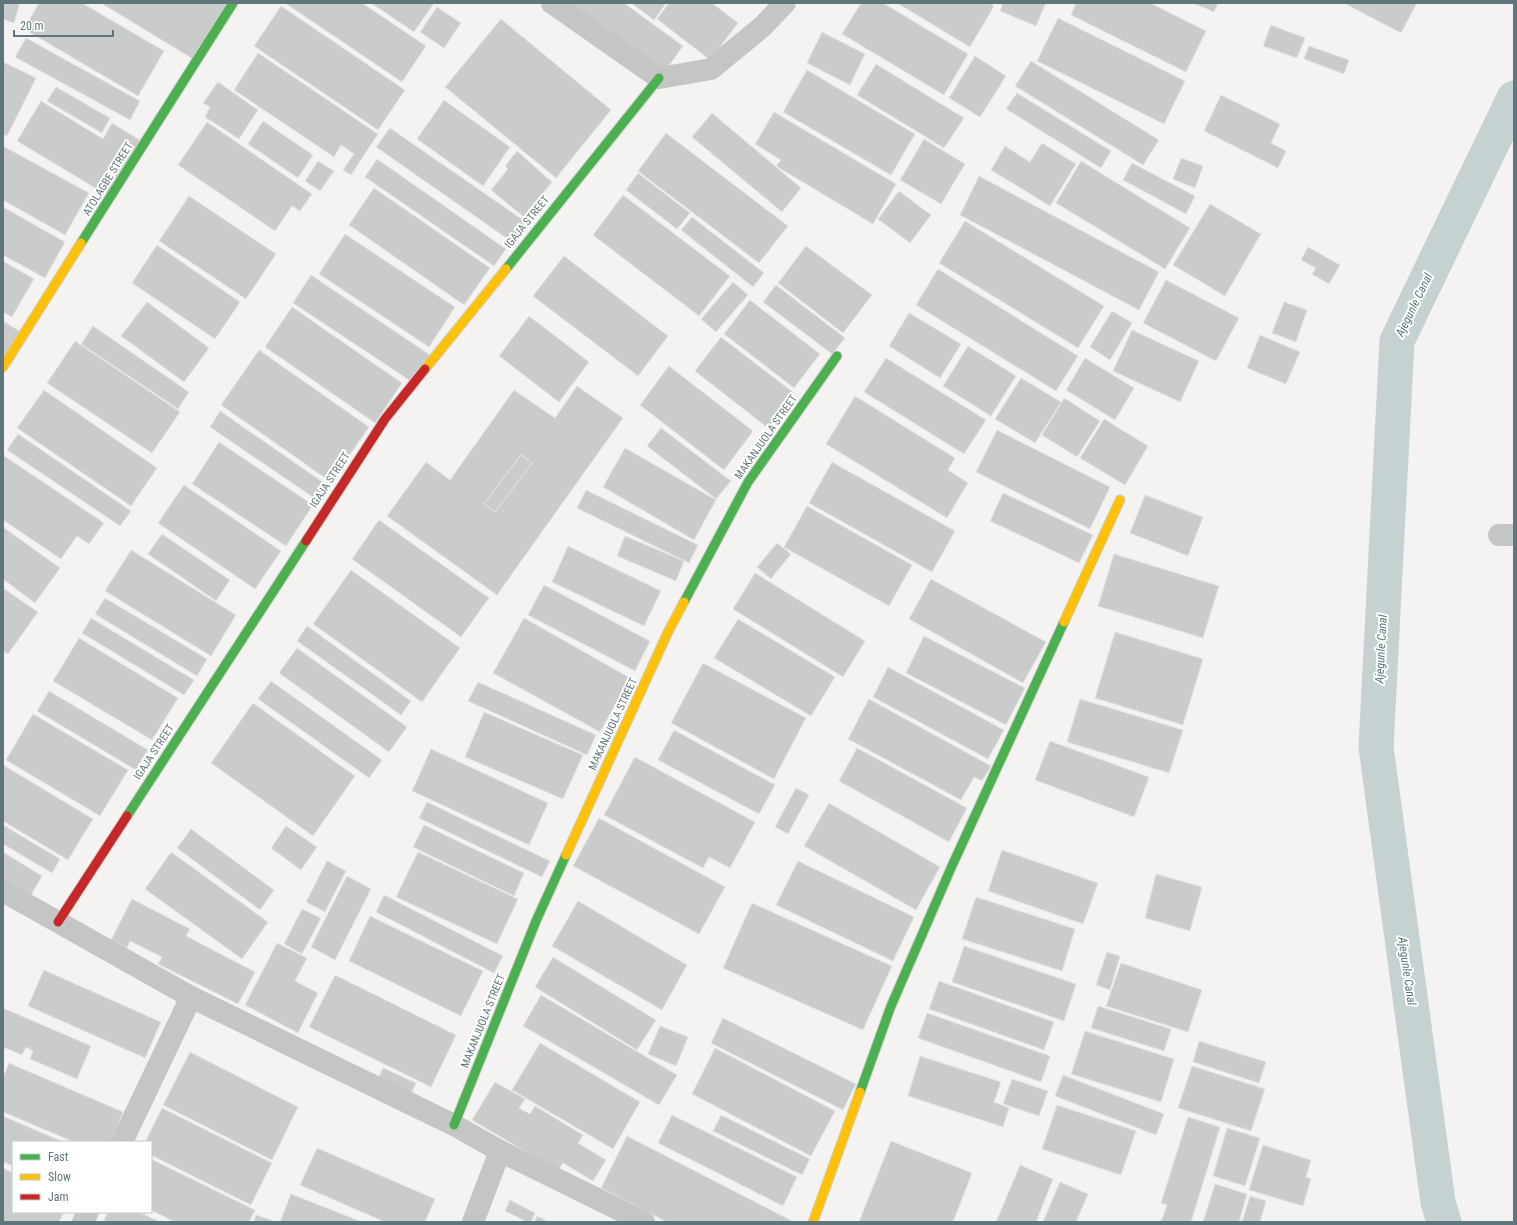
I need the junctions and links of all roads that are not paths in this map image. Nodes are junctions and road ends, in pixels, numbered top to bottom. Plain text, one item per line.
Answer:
1 (233, 3) edge
2 (552, 3) edge
3 (785, 3) edge
4 (659, 78) junction
5 (837, 356) dead end
6 (3, 367) edge
7 (1120, 500) dead end
8 (3, 891) edge
9 (58, 922) junction
10 (191, 997) junction
11 (454, 1125) junction
12 (122, 1141) edge
13 (500, 1151) junction
14 (88, 1213) edge
15 (83, 1222) edge
16 (473, 1222) edge
17 (644, 1222) edge
18 (813, 1222) edge

1 - 6 street, ATOLAGBE STREET
2 - 4 street
3 - 4 street
4 - 9 street, IGAJA STREET
5 - 11 street, MAKANJUOLA STREET
7 - 18 street
8 - 9 street
9 - 10 street
10 - 11 street
10 - 12 street
11 - 13 street
13 - 16 street
13 - 17 street
14 - 15 street

